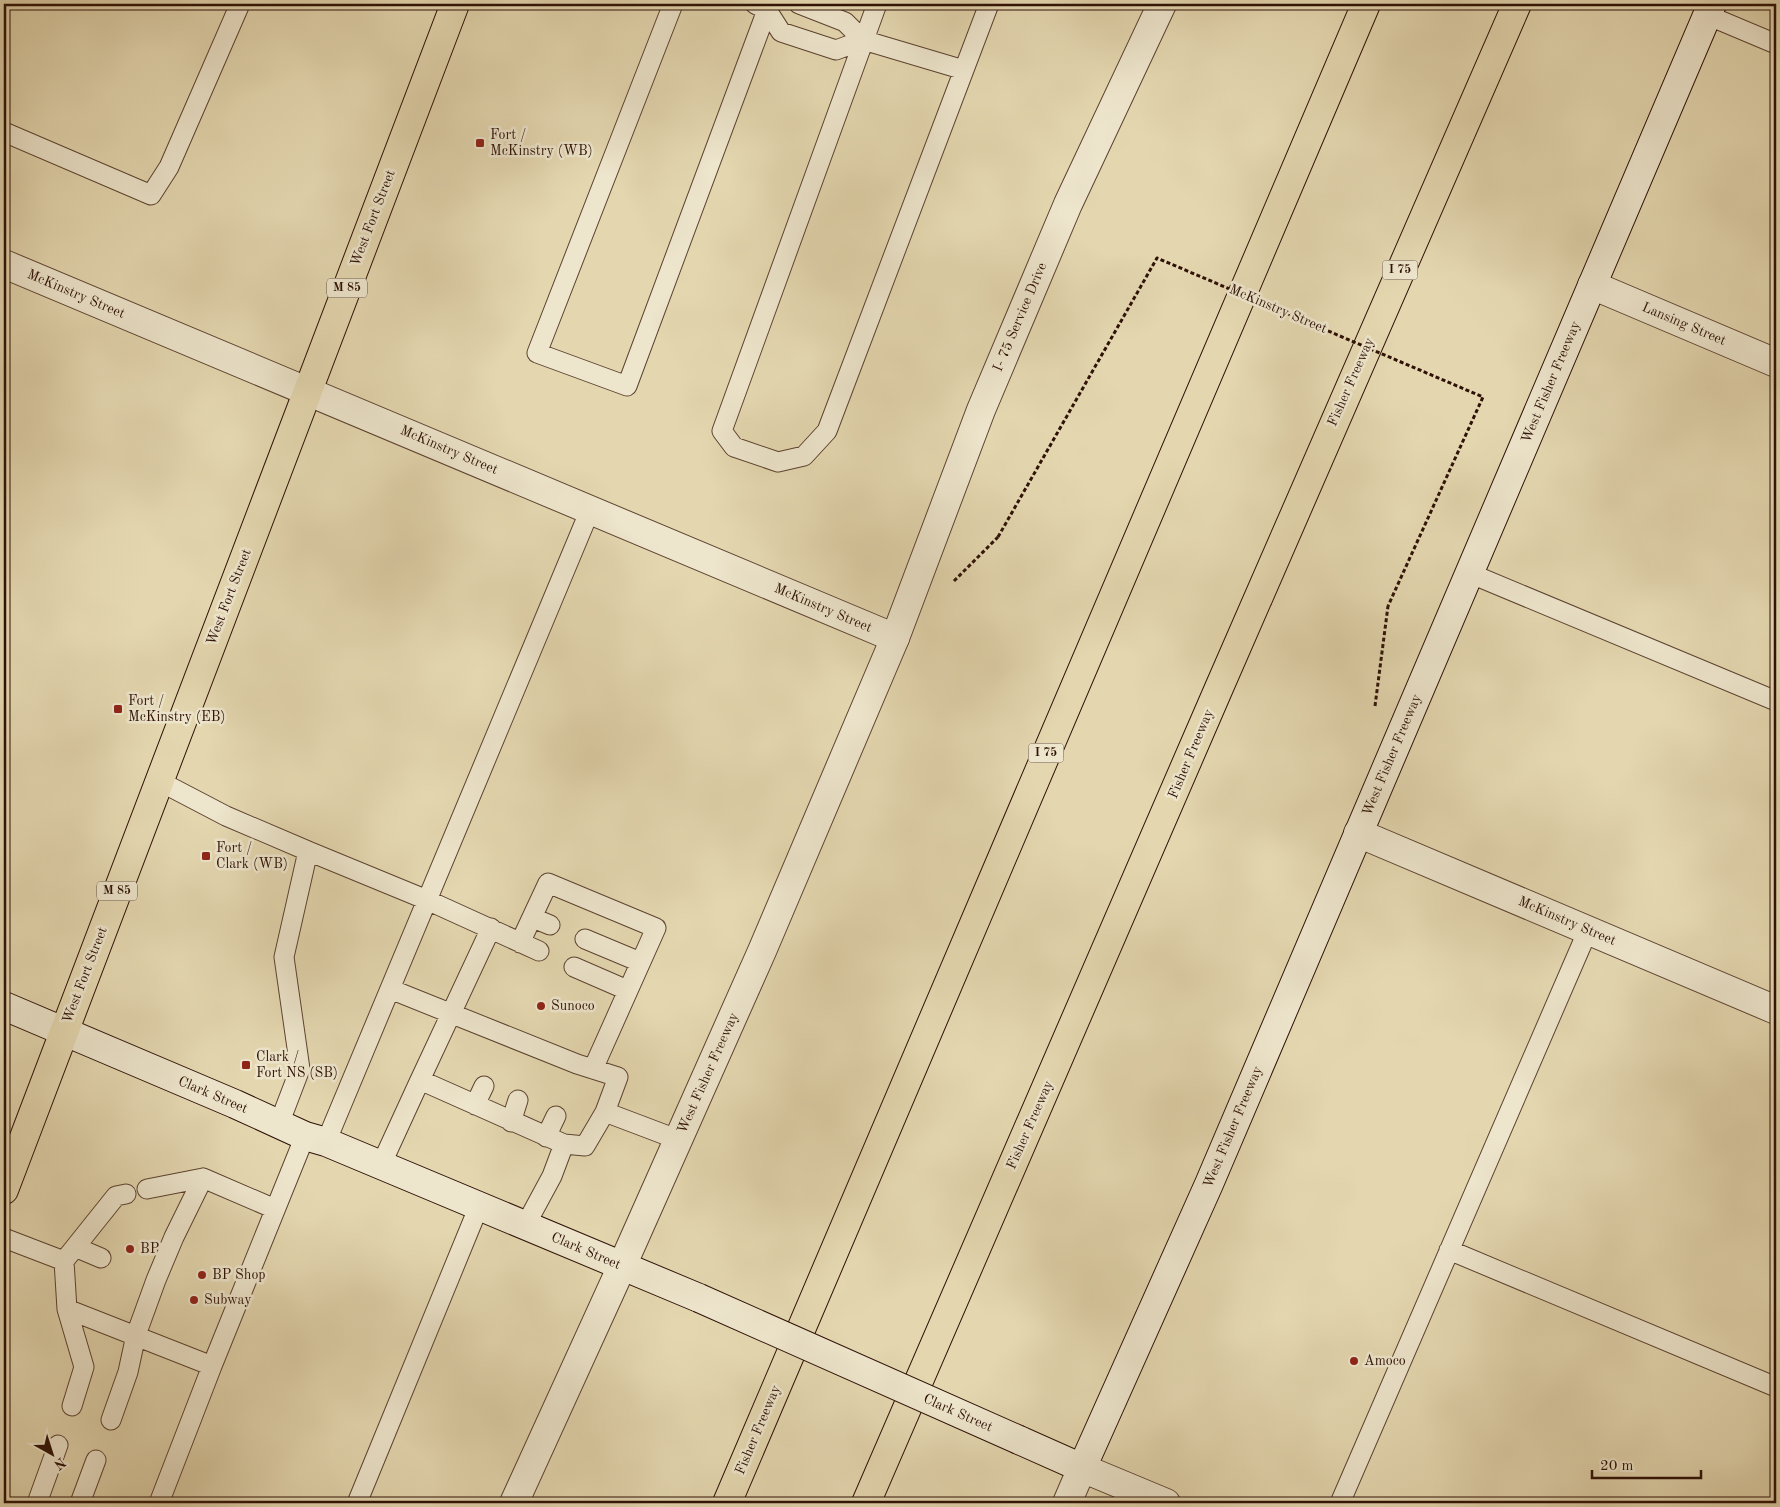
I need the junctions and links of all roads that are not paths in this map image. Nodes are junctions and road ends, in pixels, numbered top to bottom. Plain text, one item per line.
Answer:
1 (240, 4) edge
2 (455, 4) edge
3 (673, 4) edge
4 (788, 4) edge
5 (799, 4) edge
6 (877, 4) edge
7 (989, 4) edge
8 (1162, 4) edge
9 (1366, 4) edge
10 (1517, 4) edge
11 (761, 7) edge
12 (1710, 10) edge
13 (863, 40) junction
14 (1776, 44) edge
15 (964, 70) junction
16 (4, 132) edge
17 (4, 264) edge
18 (1592, 285) junction
19 (1776, 363) edge
20 (308, 391) junction
21 (590, 510) junction
22 (1469, 573) junction
23 (895, 638) junction
24 (1776, 701) edge
25 (159, 781) junction
26 (1358, 833) junction
27 (308, 851) junction
28 (427, 900) junction
29 (490, 928) junction
30 (1588, 930) junction
31 (585, 939) dead end
32 (520, 943) junction
33 (539, 951) dead end
34 (640, 962) junction
35 (574, 966) dead end
36 (390, 989) junction
37 (627, 990) junction
38 (4, 1006) edge
39 (1776, 1010) edge
40 (451, 1013) junction
41 (63, 1032) junction
42 (580, 1070) junction
43 (420, 1080) junction
44 (484, 1086) dead end
45 (518, 1100) dead end
46 (475, 1105) junction
47 (605, 1112) junction
48 (556, 1116) dead end
49 (511, 1122) junction
50 (279, 1124) junction
51 (546, 1137) junction
52 (316, 1139) junction
53 (679, 1140) junction
54 (564, 1144) junction
55 (381, 1165) junction
56 (203, 1178) junction
57 (148, 1189) dead end
58 (4, 1190) edge
59 (126, 1194) dead end
60 (479, 1206) junction
61 (275, 1209) junction
62 (526, 1226) junction
63 (4, 1238) edge
64 (1449, 1250) junction
65 (70, 1254) junction
66 (101, 1258) dead end
67 (622, 1266) junction
68 (67, 1309) junction
69 (136, 1336) junction
70 (212, 1366) junction
71 (1776, 1387) edge
72 (72, 1406) dead end
73 (111, 1420) dead end
74 (58, 1445) dead end
75 (96, 1460) dead end
76 (1082, 1468) junction
77 (37, 1503) edge
78 (80, 1503) edge
79 (159, 1503) edge
80 (357, 1503) edge
81 (514, 1503) edge
82 (727, 1503) edge
83 (866, 1503) edge
84 (1066, 1503) edge
85 (1166, 1503) edge
86 (1340, 1503) edge

1 - 16 lane
2 - 20 main road, West Fort Street / M 85
3 - 11 lane
4 - 11 lane
5 - 13 lane
6 - 13 lane
7 - 15 lane
8 - 23 street, I- 75 Service Drive
9 - 82 main road, Fisher Freeway / I 75
10 - 83 main road, Fisher Freeway / I 75
11 - 13 lane
12 - 14 lane
12 - 18 street, West Fisher Freeway
13 - 15 lane
13 - 15 lane
17 - 20 street, McKinstry Street
18 - 19 street, Lansing Street
18 - 22 street, West Fisher Freeway
20 - 21 street, McKinstry Street
20 - 25 main road, West Fort Street / M 85
21 - 23 street, McKinstry Street
21 - 28 lane
22 - 24 lane
22 - 26 street, West Fisher Freeway
23 - 53 street, West Fisher Freeway
25 - 27 lane
25 - 41 main road, West Fort Street / M 85
26 - 30 street, McKinstry Street
26 - 76 street, West Fisher Freeway
27 - 28 lane
27 - 50 lane
28 - 29 lane
28 - 36 lane
29 - 32 lane
29 - 40 lane
30 - 39 street, McKinstry Street
30 - 64 lane
31 - 34 lane
32 - 33 lane
32 - 34 lane
34 - 37 lane
35 - 37 lane
36 - 40 lane
36 - 52 lane
37 - 42 lane
38 - 41 street, Clark Street
40 - 42 lane
40 - 43 lane
41 - 50 street, Clark Street
41 - 58 main road, West Fort Street / M 85
42 - 47 lane
43 - 46 lane
43 - 55 lane
44 - 46 lane
45 - 49 lane
46 - 49 lane
47 - 53 lane
47 - 54 lane
48 - 51 lane
49 - 51 lane
50 - 52 street, Clark Street
51 - 54 lane
52 - 55 street, Clark Street
52 - 61 lane
53 - 67 street, West Fisher Freeway
54 - 62 lane
55 - 60 street, Clark Street
56 - 57 lane
56 - 61 lane
56 - 69 lane
59 - 65 lane
60 - 62 street, Clark Street
60 - 80 lane
61 - 70 lane
62 - 67 street, Clark Street
63 - 65 lane
64 - 71 lane
64 - 86 lane
65 - 66 lane
65 - 68 lane
67 - 76 street, Clark Street, bridge
67 - 81 street, West Fisher Freeway
68 - 69 lane
68 - 72 lane
69 - 70 lane
69 - 73 lane
70 - 79 lane
74 - 77 lane
75 - 78 lane
76 - 84 street, West Fisher Freeway
76 - 85 street, Clark Street

